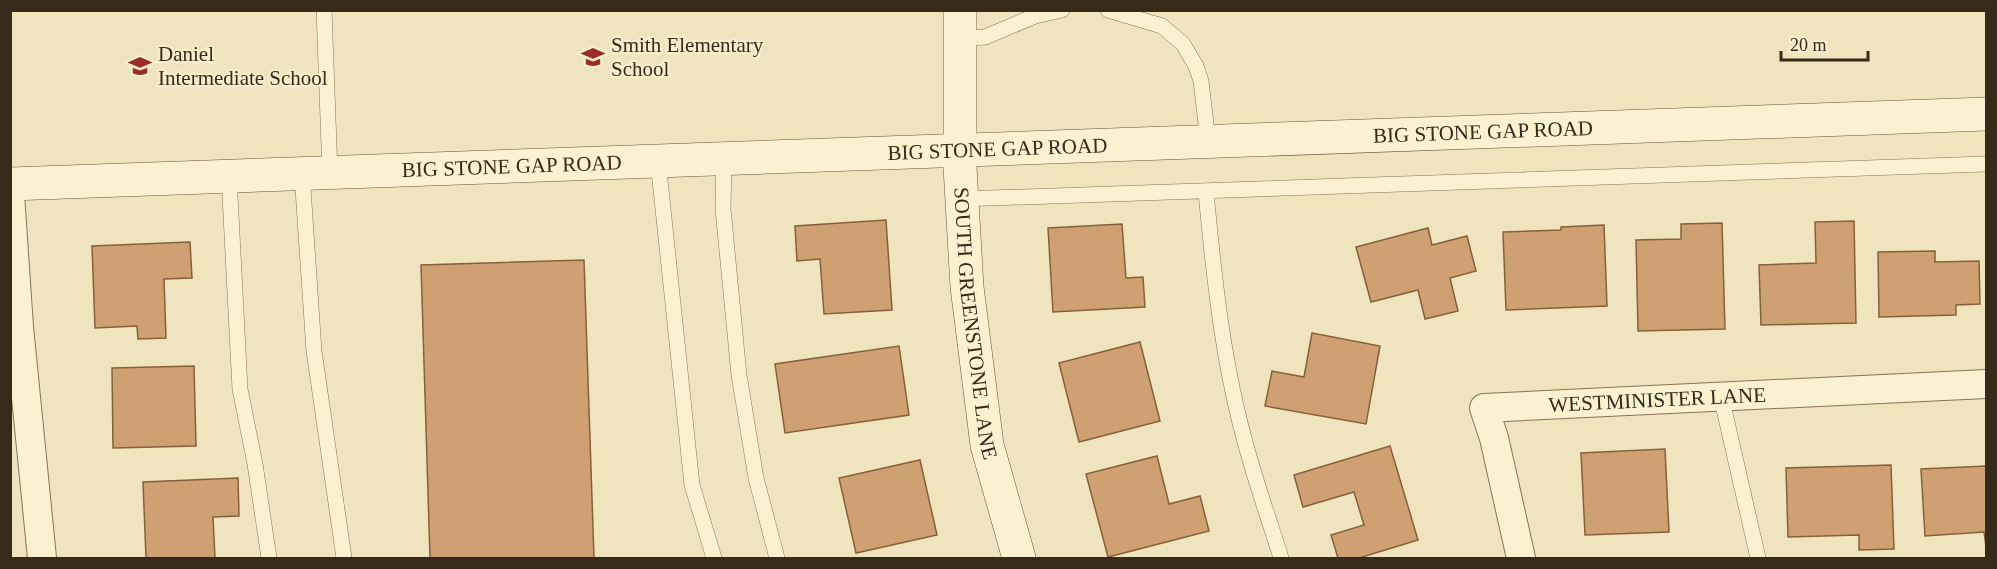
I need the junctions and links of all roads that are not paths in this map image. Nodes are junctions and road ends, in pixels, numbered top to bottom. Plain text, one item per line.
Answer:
1 (324, 10) edge
2 (1062, 10) edge
3 (1108, 10) edge
4 (960, 25) edge
5 (1986, 114) edge
6 (1208, 141) junction
7 (961, 150) junction
8 (724, 158) junction
9 (658, 161) junction
10 (1986, 164) edge
11 (316, 173) junction
12 (229, 176) junction
13 (10, 184) edge
14 (1206, 192) junction
15 (10, 194) edge
16 (962, 199) junction
17 (1986, 384) edge
18 (1721, 396) junction
19 (42, 558) edge
20 (269, 558) edge
21 (344, 558) edge
22 (714, 558) edge
23 (777, 558) edge
24 (1019, 558) edge
25 (1281, 558) edge
26 (1521, 558) edge
27 (1758, 558) edge

1 - 11 lane
2 - 4 lane
3 - 6 lane
4 - 7 street, SOUTH GREENSTONE LANE
5 - 6 street, BIG STONE GAP ROAD
6 - 7 street, BIG STONE GAP ROAD
7 - 8 street, BIG STONE GAP ROAD
7 - 16 street, SOUTH GREENSTONE LANE
8 - 9 street, BIG STONE GAP ROAD
8 - 23 lane
9 - 11 street, BIG STONE GAP ROAD
9 - 22 lane
10 - 14 lane
11 - 12 street, BIG STONE GAP ROAD
11 - 21 lane
12 - 13 street, BIG STONE GAP ROAD
12 - 20 lane
14 - 16 lane
14 - 25 lane
15 - 19 street
16 - 24 street, SOUTH GREENSTONE LANE
17 - 18 street, WESTMINISTER LANE
18 - 26 street, WESTMINISTER LANE
18 - 27 lane

